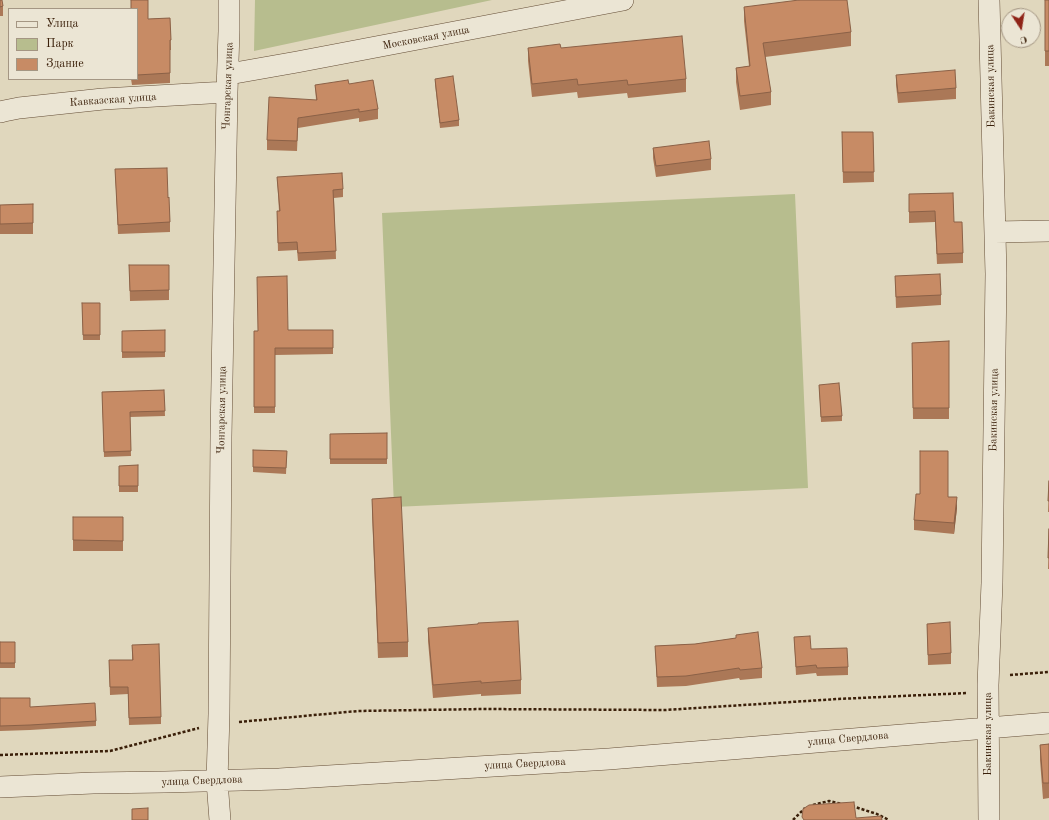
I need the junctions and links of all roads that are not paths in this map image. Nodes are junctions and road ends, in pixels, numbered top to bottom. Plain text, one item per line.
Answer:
1 (229, 0) edge
2 (623, 0) edge
3 (989, 0) edge
4 (228, 83) junction
5 (0, 112) edge
6 (1049, 231) edge
7 (995, 232) junction
8 (1049, 723) edge
9 (988, 729) junction
10 (217, 781) junction
11 (0, 787) edge
12 (220, 820) edge
13 (989, 820) edge

1 - 4 street, Чонгарская улица
2 - 4 street, Московская улица
3 - 7 street, Бакинская улица
4 - 5 street, Кавказская улица
4 - 10 street, Чонгарская улица
6 - 7 street
7 - 9 street, Бакинская улица
8 - 9 street, улица Свердлова
9 - 10 street, улица Свердлова
9 - 13 street, Бакинская улица
10 - 11 street, улица Свердлова
10 - 12 street, Чонгарская улица

